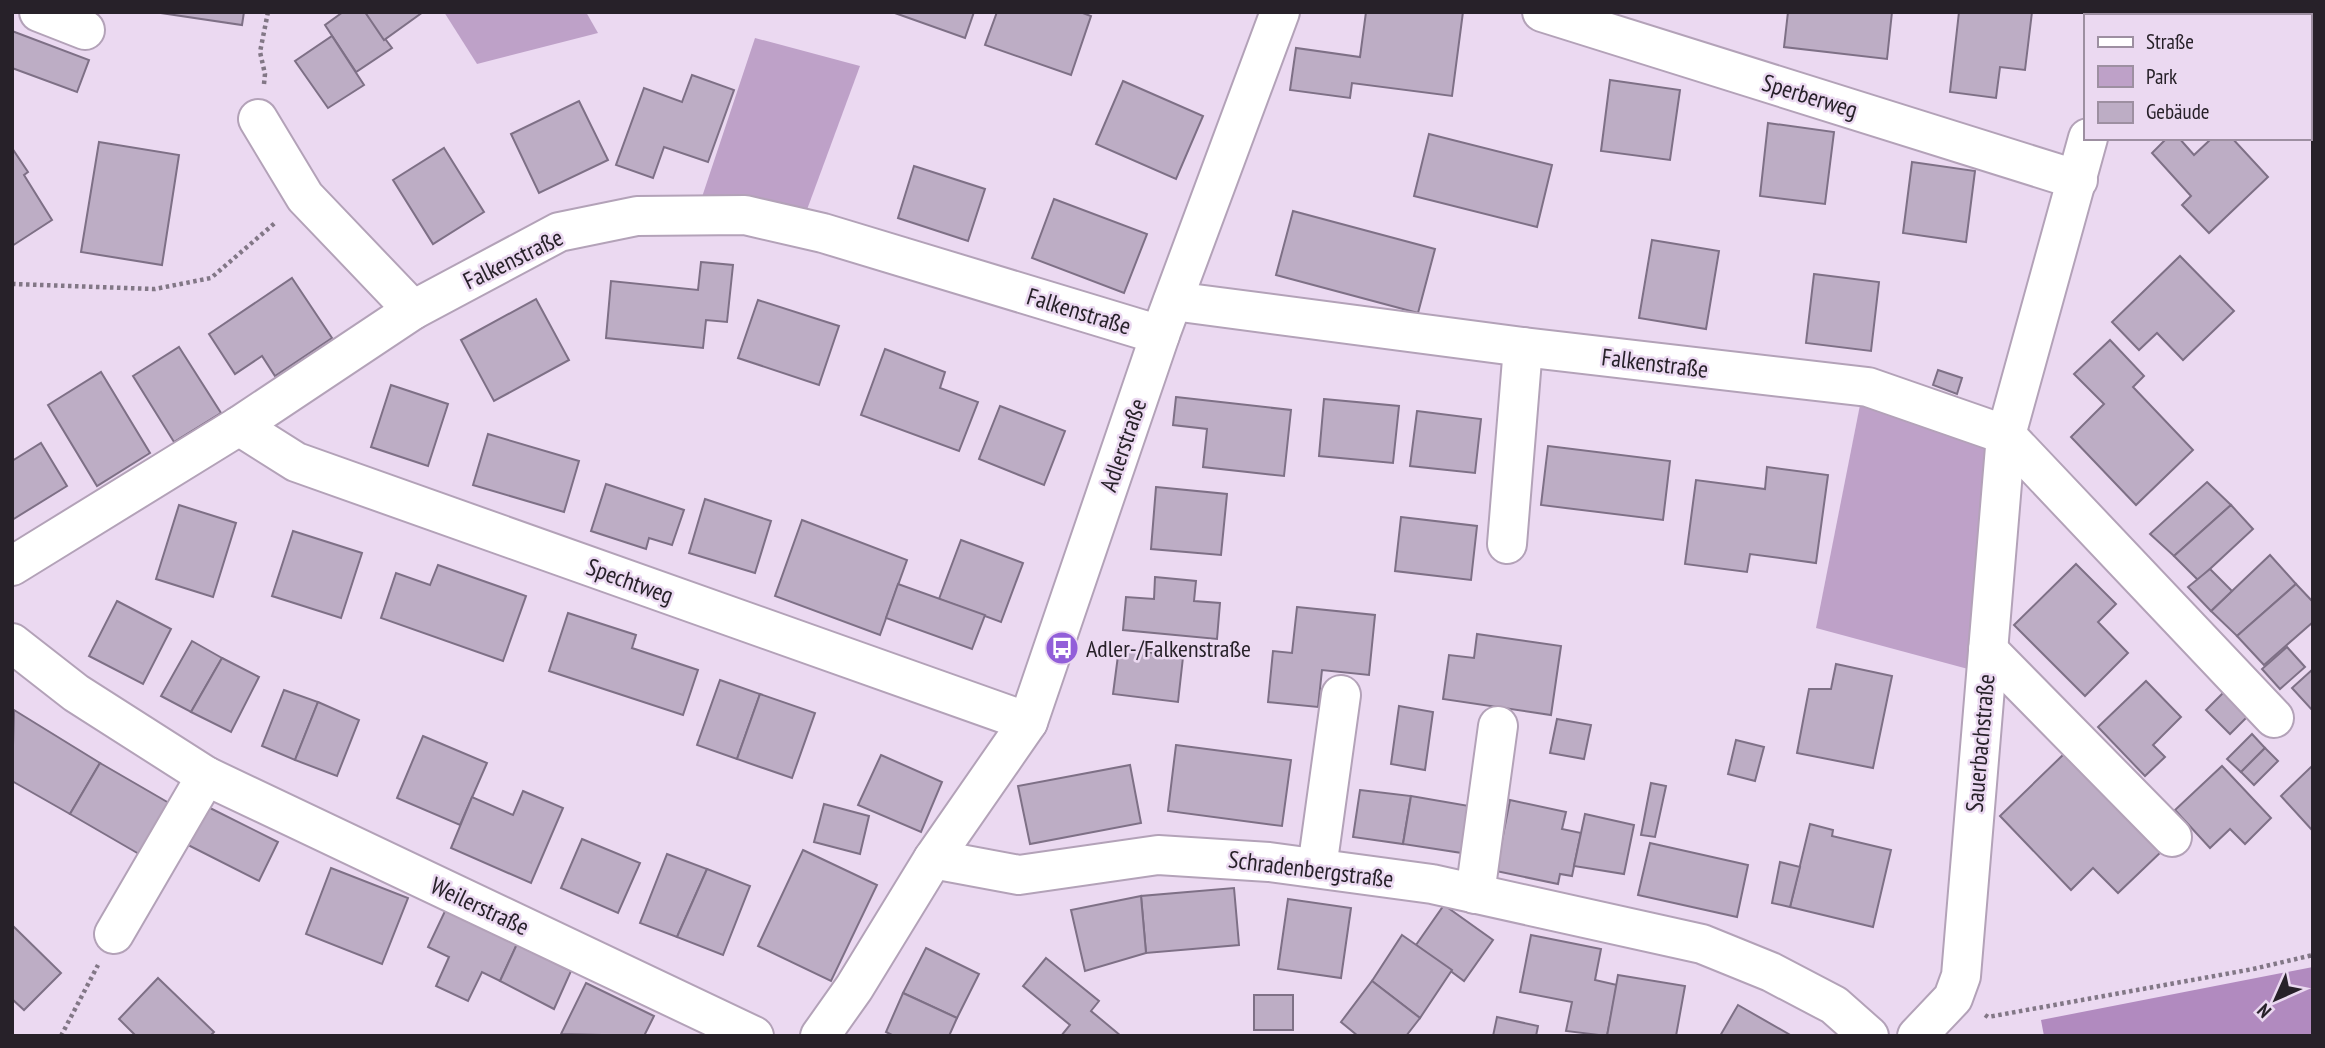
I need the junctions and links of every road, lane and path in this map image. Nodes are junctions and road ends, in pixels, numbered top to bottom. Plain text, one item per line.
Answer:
1 (38, 12) edge
2 (268, 12) edge
3 (1280, 12) edge
4 (1542, 12) edge
5 (85, 30) dead end
6 (265, 74) dead end
7 (258, 119) dead end
8 (2088, 140) edge
9 (2078, 180) junction
10 (306, 197) junction
11 (12, 284) edge
12 (413, 310) junction
13 (1167, 318) junction
14 (1523, 347) junction
15 (239, 426) junction
16 (2006, 435) junction
17 (1507, 544) dead end
18 (12, 566) edge
19 (12, 643) edge
20 (1988, 650) junction
21 (1341, 695) dead end
22 (2274, 718) dead end
23 (1028, 722) junction
24 (1498, 726) dead end
25 (206, 776) junction
26 (2172, 837) dead end
27 (933, 859) junction
28 (1317, 868) junction
29 (1475, 894) junction
30 (114, 934) joint
31 (2313, 955) edge
32 (1953, 998) junction
33 (61, 1036) edge
34 (754, 1036) edge
35 (820, 1036) edge
36 (1869, 1036) edge
37 (1917, 1036) edge

1 - 5 street
2 - 6 path
3 - 13 street, Adlerstraße
4 - 9 street, Sperberweg
7 - 10 street
8 - 9 street, Sauerbachstraße
9 - 16 street, Sauerbachstraße
10 - 11 path
10 - 12 street
12 - 13 street, Falkenstraße
12 - 15 street, Falkenstraße
13 - 14 street, Falkenstraße
13 - 23 street, Adlerstraße
14 - 16 street, Falkenstraße
14 - 17 street
15 - 18 street, Falkenstraße
15 - 23 street, Spechtweg
16 - 20 street, Sauerbachstraße
16 - 22 street
19 - 25 street, Weilerstraße
20 - 26 street
20 - 32 street, Sauerbachstraße
21 - 28 street
23 - 27 street, Adlerstraße
24 - 29 street
25 - 30 street
25 - 34 street, Weilerstraße
27 - 28 street, Schradenbergstraße
27 - 35 street
28 - 29 street, Schradenbergstraße
29 - 36 street, Schradenbergstraße
30 - 33 path
31 - 32 path
32 - 37 street, Sauerbachstraße

